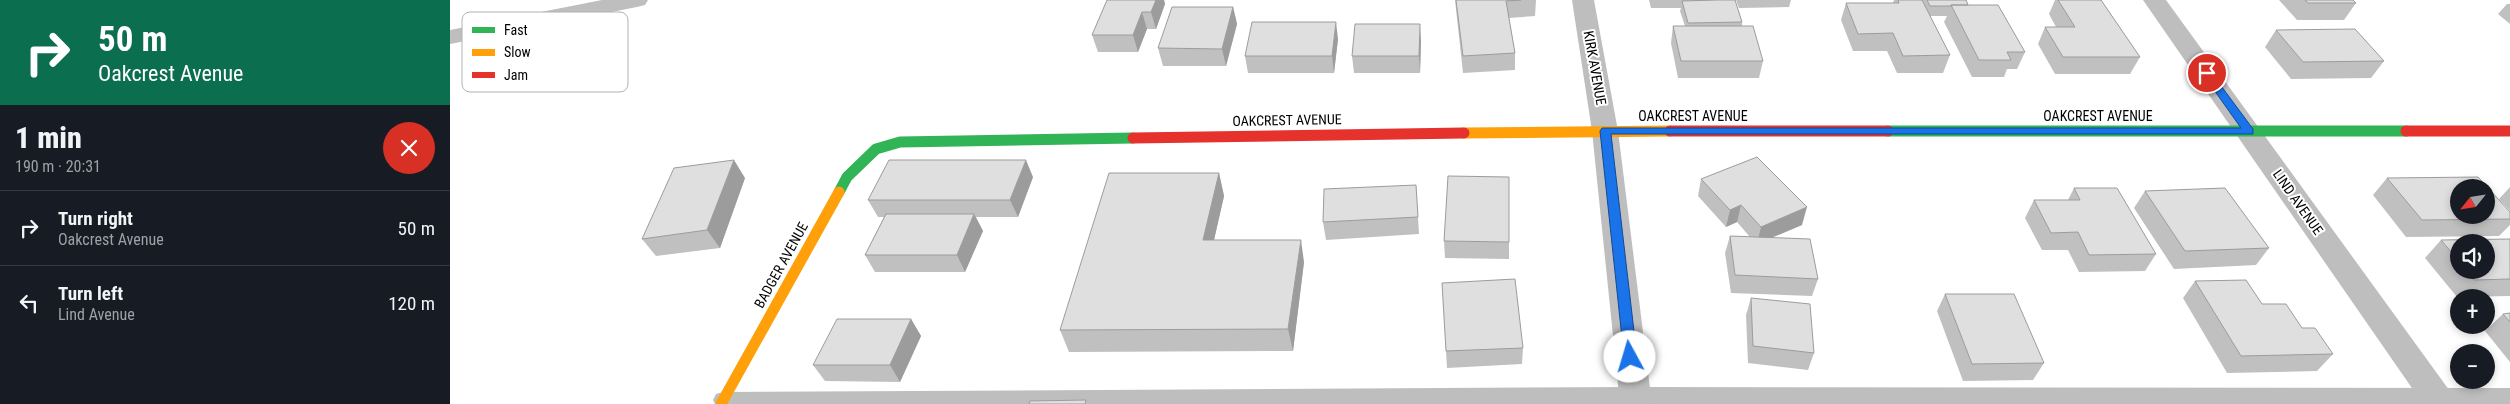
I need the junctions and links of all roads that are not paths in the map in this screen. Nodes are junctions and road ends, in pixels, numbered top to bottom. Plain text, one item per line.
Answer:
1 (636, 0) edge
2 (1583, 0) edge
3 (2154, 0) edge
4 (576, 12) edge
5 (1605, 131) junction
6 (2249, 131) junction
7 (2510, 131) edge
8 (876, 149) joint
9 (2510, 396) edge
10 (1635, 400) edge
11 (2439, 400) edge
12 (722, 402) edge

1 - 4 street
2 - 5 street, KIRK AVENUE
3 - 6 street, LIND AVENUE
5 - 6 street, OAKCREST AVENUE
5 - 8 street, OAKCREST AVENUE
5 - 10 street, KIRK AVENUE
6 - 7 street, OAKCREST AVENUE
6 - 11 street, LIND AVENUE
8 - 12 street, BADGER AVENUE
9 - 11 lane
10 - 11 lane
10 - 12 lane

